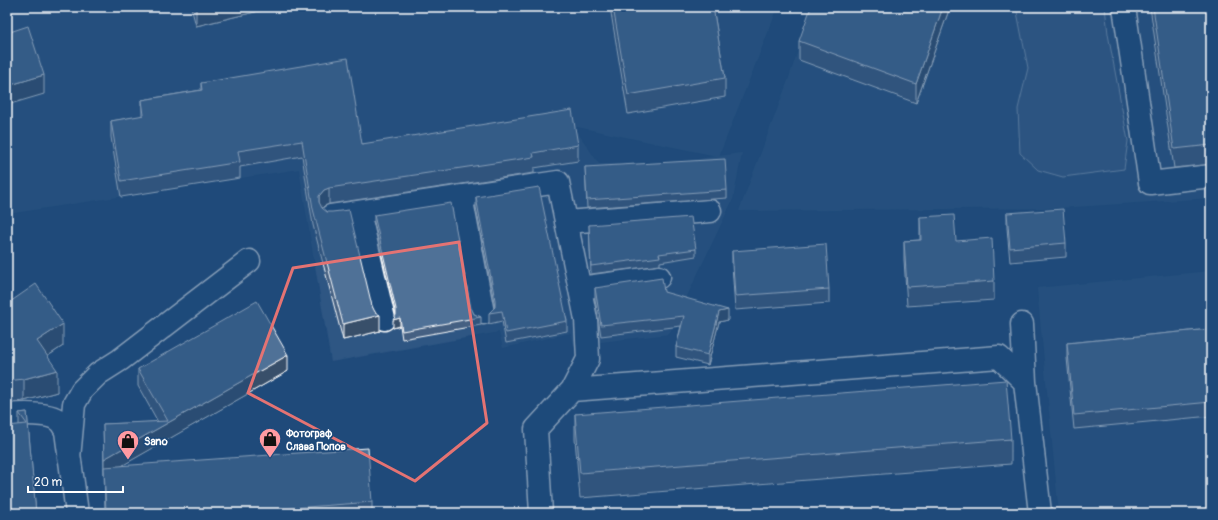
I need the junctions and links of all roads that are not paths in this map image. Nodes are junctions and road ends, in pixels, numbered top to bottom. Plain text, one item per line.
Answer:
1 (1124, 7) edge
2 (1211, 176) edge
3 (461, 196) junction
4 (710, 211) dead end
5 (359, 212) junction
6 (331, 216) edge
7 (566, 222) junction
8 (249, 261) dead end
9 (659, 277) edge
10 (580, 288) junction
11 (483, 313) dead end
12 (384, 319) dead end
13 (1022, 324) dead end
14 (1026, 382) junction
15 (572, 390) junction
16 (7, 415) edge
17 (69, 458) junction
18 (77, 513) edge
19 (541, 513) edge
20 (1040, 513) edge

1 - 2 lane
3 - 5 lane
3 - 7 lane
3 - 11 lane
4 - 7 lane
5 - 6 lane
5 - 12 lane
7 - 10 lane
8 - 17 lane
9 - 10 lane
10 - 15 lane
13 - 14 lane
14 - 15 lane
14 - 20 lane
15 - 19 lane
16 - 17 lane
17 - 18 lane

